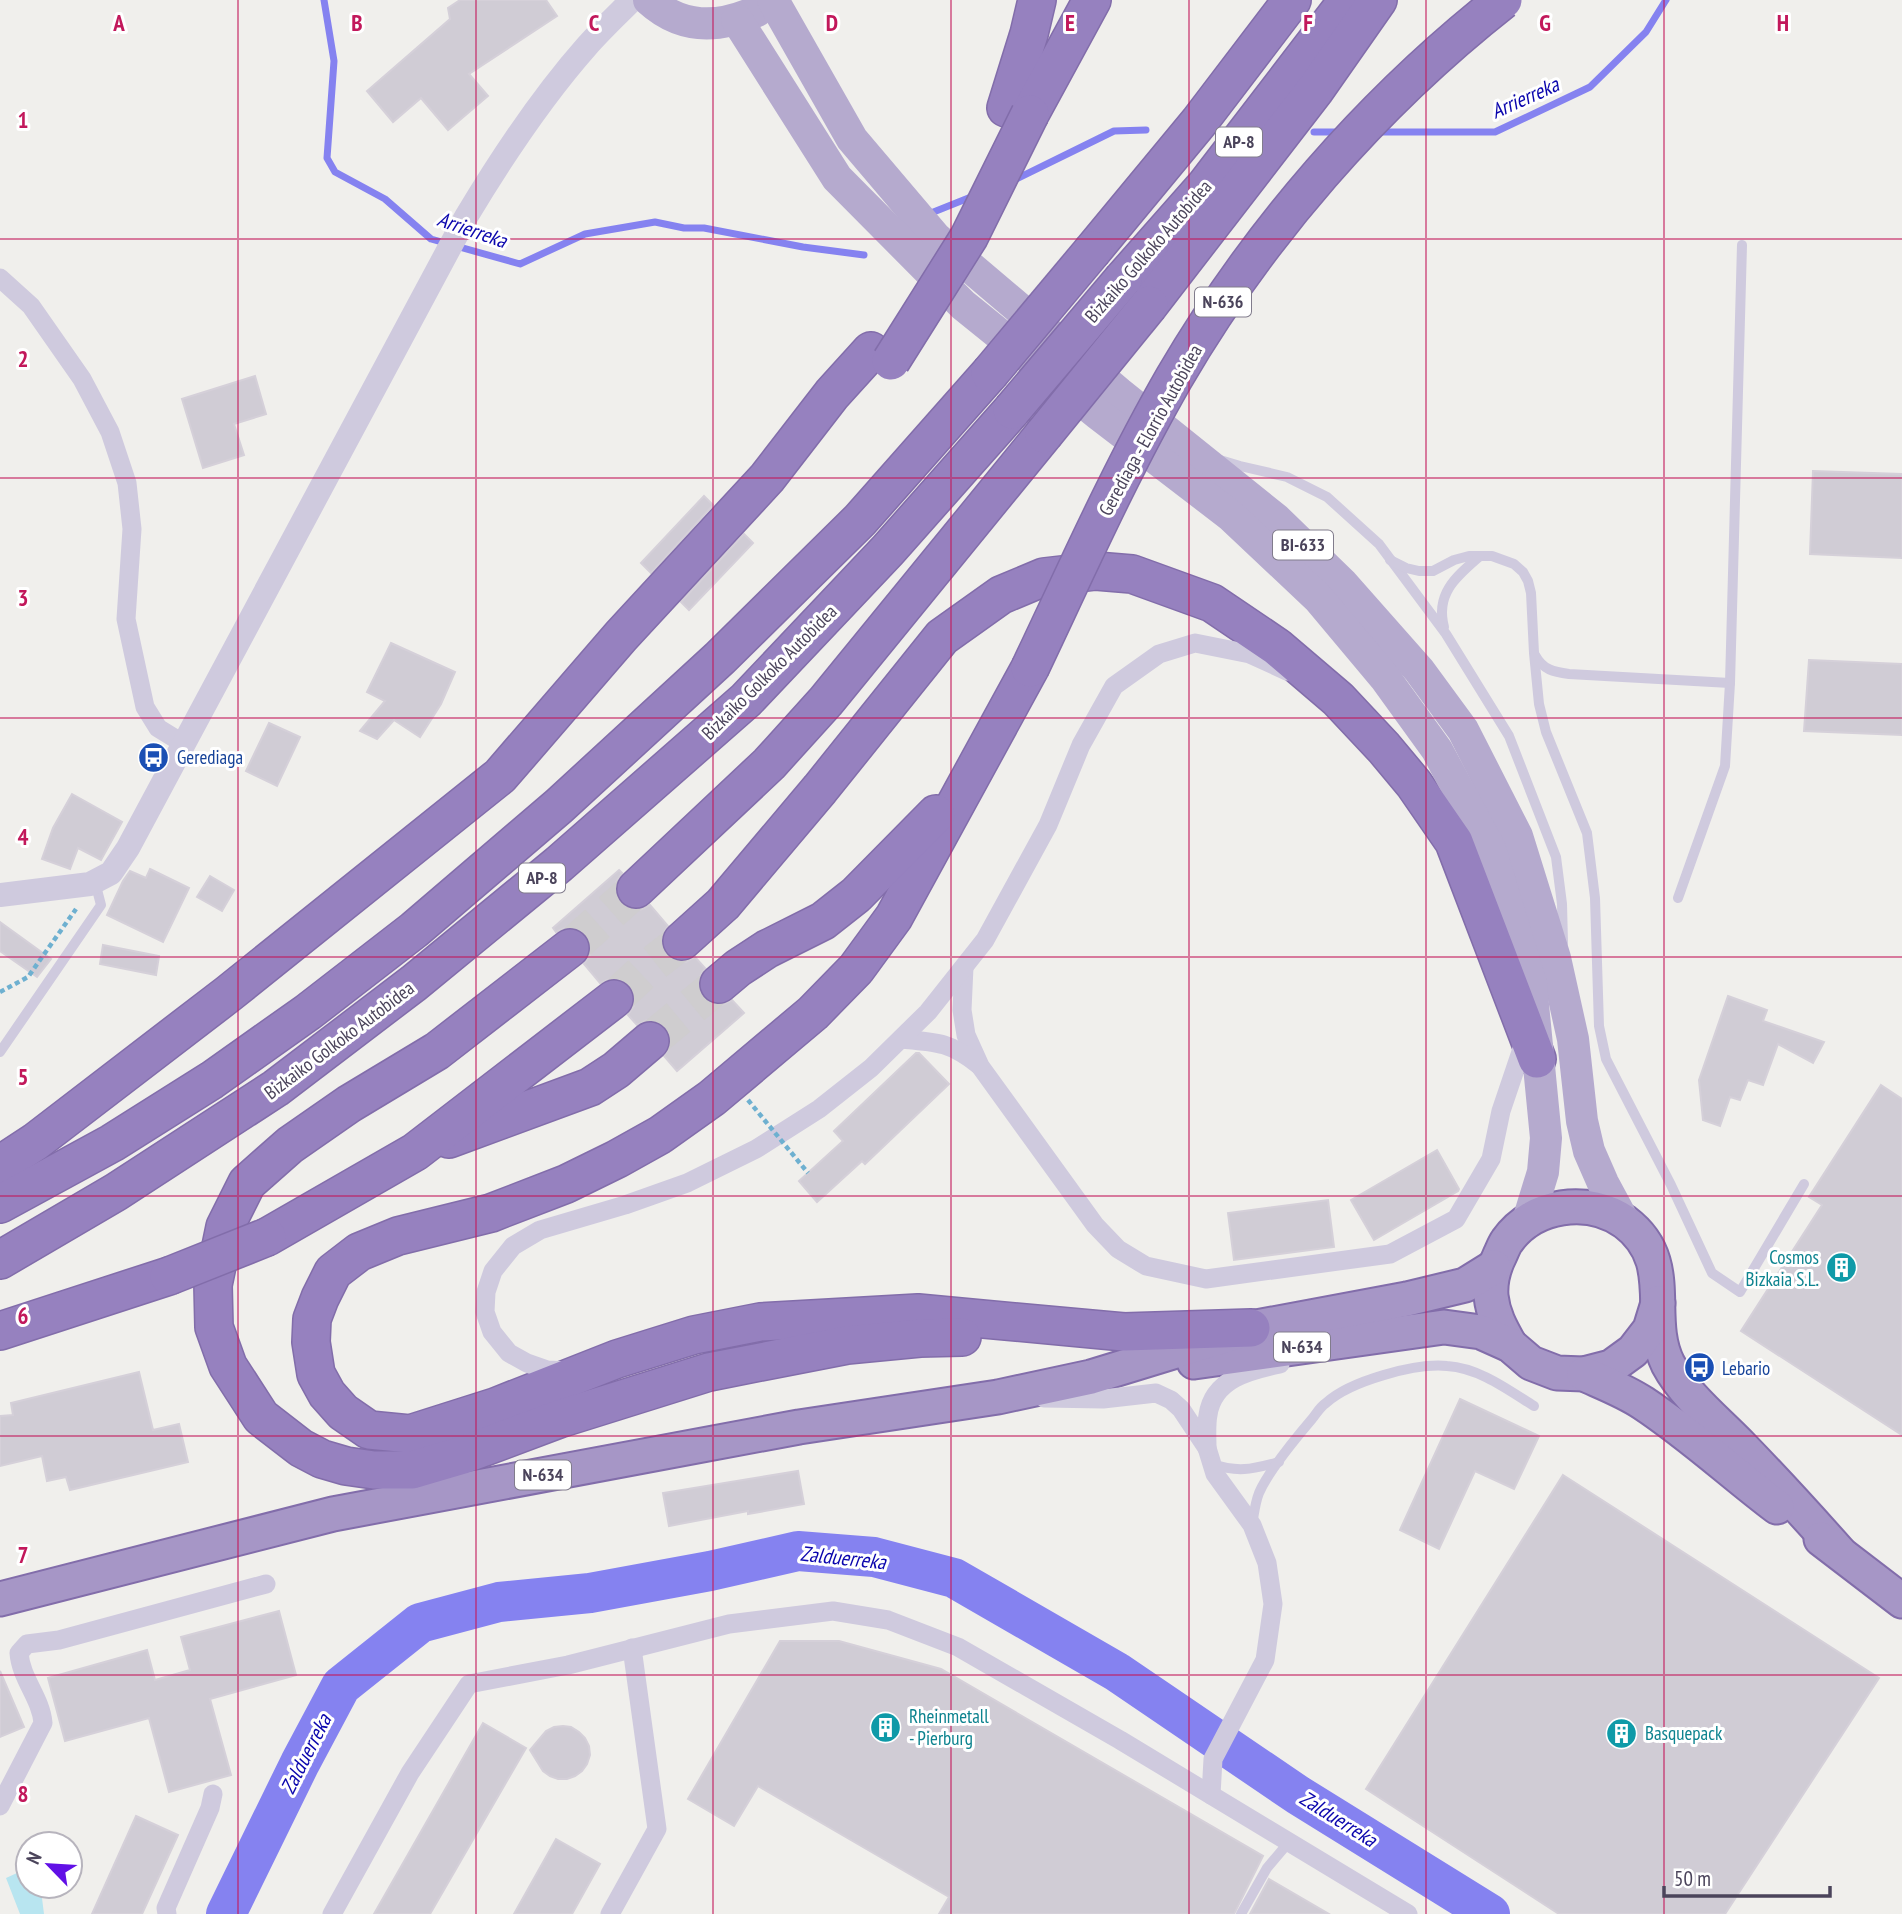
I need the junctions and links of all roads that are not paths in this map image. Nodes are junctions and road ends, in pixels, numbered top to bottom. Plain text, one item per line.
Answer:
1 (632, 0) edge
2 (649, 0) edge
3 (772, 0) edge
4 (1037, 0) edge
5 (1092, 0) edge
6 (1292, 0) edge
7 (1348, 0) edge
8 (1378, 0) edge
9 (1503, 0) edge
10 (737, 20) junction
11 (1018, 111) junction
12 (1742, 245) dead end
13 (0, 278) edge
14 (1190, 450) junction
15 (1480, 556) junction
16 (1390, 560) junction
17 (1446, 634) junction
18 (1534, 653) junction
19 (1730, 683) junction
20 (1338, 699) junction
21 (184, 744) junction
22 (985, 750) junction
23 (95, 881) junction
24 (636, 889) tunnel mouth
25 (0, 895) edge
26 (1678, 898) dead end
27 (681, 942) tunnel mouth
28 (570, 948) tunnel mouth
29 (964, 967) junction
30 (719, 984) tunnel mouth
31 (614, 999) tunnel mouth
32 (1564, 1000) junction
33 (901, 1039) junction
34 (650, 1041) tunnel mouth
35 (1532, 1046) junction
36 (0, 1052) edge
37 (980, 1066) junction
38 (415, 1152) junction
39 (0, 1165) edge
40 (1804, 1184) dead end
41 (0, 1204) edge
42 (1528, 1221) junction
43 (1624, 1222) junction
44 (0, 1260) edge
45 (1494, 1267) junction
46 (1658, 1302) junction
47 (1251, 1328) junction
48 (0, 1331) edge
49 (1124, 1332) junction
50 (1350, 1340) junction
51 (1510, 1345) junction
52 (581, 1372) junction
53 (1584, 1374) junction
54 (1091, 1377) junction
55 (998, 1398) junction
56 (1534, 1406) dead end
57 (1210, 1456) junction
58 (1279, 1462) junction
59 (1252, 1525) junction
60 (1839, 1552) junction
61 (266, 1584) dead end
62 (0, 1599) edge
63 (1902, 1601) edge
64 (632, 1648) junction
65 (213, 1794) dead end
66 (1211, 1795) junction
67 (0, 1805) edge
68 (1289, 1842) junction
69 (167, 1914) edge
70 (332, 1914) edge
71 (610, 1914) edge
72 (1241, 1914) edge
73 (1408, 1914) edge

1 - 21 street
2 - 10 main road, BI-633
3 - 10 main road, BI-633
3 - 14 main road, BI-633
4 - 11 highway
5 - 11 highway
6 - 41 highway, AP-8, bridge
7 - 44 highway, Bizkaiko Golkoko Autobidea / AP-8, bridge
8 - 24 highway, bridge
9 - 22 highway, Gerediaga - Elorrio Autobidea / N-636, bridge
10 - 35 main road, BI-633
11 - 39 highway
12 - 19 lane
13 - 21 street
14 - 16 lane
14 - 32 main road, BI-633
15 - 16 lane
15 - 17 lane
15 - 18 lane
16 - 17 lane
17 - 32 lane
18 - 19 lane
18 - 40 lane
19 - 26 lane
20 - 27 highway
20 - 29 street
20 - 35 highway
21 - 23 street
22 - 30 highway
22 - 52 highway
23 - 25 street
23 - 36 lane
28 - 49 highway
29 - 33 street
29 - 37 street
31 - 38 highway
32 - 43 main road, BI-633
33 - 37 street
33 - 52 street
34 - 38 highway
35 - 37 street
35 - 42 main road, BI-633
38 - 48 highway, bridge
42 - 43 highway, N-634
42 - 45 highway, N-634
43 - 46 highway, N-634
45 - 47 highway, N-634
45 - 51 highway, N-634
46 - 53 highway, N-634
46 - 60 highway, N-634
47 - 49 highway
47 - 54 highway, N-634
49 - 52 highway
50 - 51 highway, N-634
50 - 54 highway, N-634
50 - 57 street
51 - 53 highway, N-634
53 - 60 highway, N-634
54 - 55 highway, N-634
55 - 57 street
55 - 62 highway, N-634
56 - 58 lane
57 - 58 lane
57 - 59 street
58 - 59 lane
59 - 66 street
60 - 63 highway, N-634
61 - 67 street
64 - 66 street
64 - 70 street
64 - 71 street
65 - 69 street
66 - 68 street
68 - 72 lane
68 - 73 street

